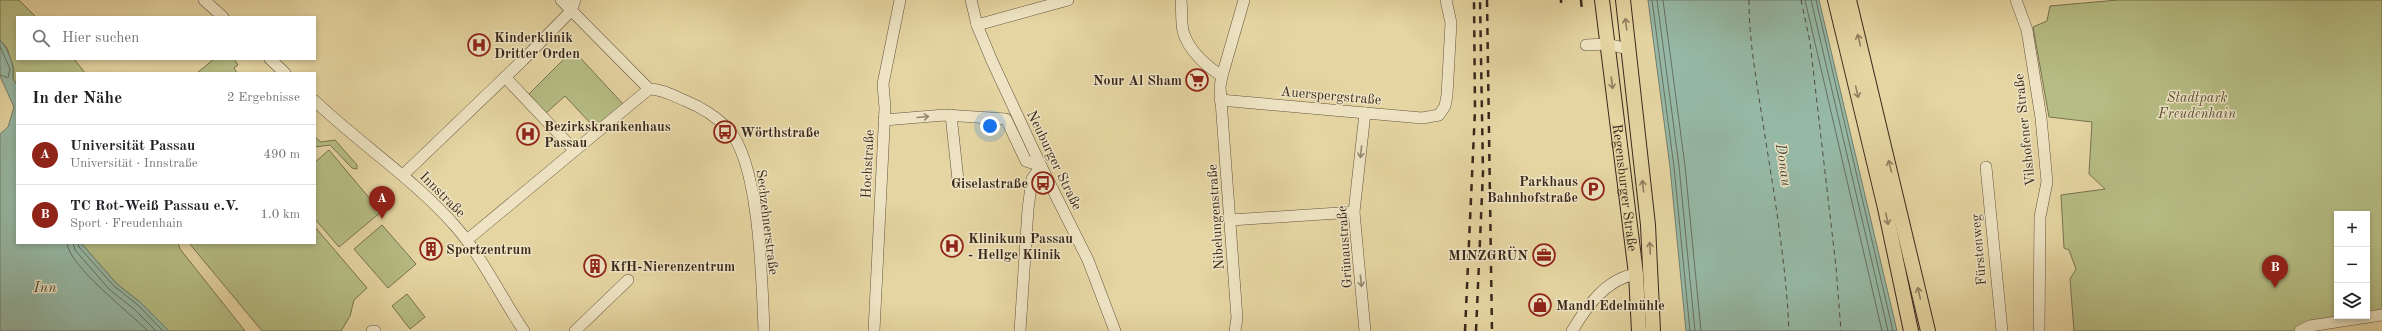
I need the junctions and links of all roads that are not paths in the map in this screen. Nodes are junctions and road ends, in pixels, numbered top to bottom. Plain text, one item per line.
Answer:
1 (204, 0) edge
2 (561, 0) edge
3 (900, 0) edge
4 (971, 0) edge
5 (1068, 0) edge
6 (1182, 0) edge
7 (1244, 0) edge
8 (1446, 0) edge
9 (1602, 0) edge
10 (1623, 0) edge
11 (1835, 0) edge
12 (1849, 0) edge
13 (2016, 0) edge
14 (573, 5) edge
15 (222, 16) edge
16 (977, 25) junction
17 (1607, 44) junction
18 (1586, 45) dead end
19 (1628, 49) junction
20 (271, 60) edge
21 (284, 72) edge
22 (1222, 76) junction
23 (505, 78) junction
24 (649, 90) junction
25 (1220, 100) junction
26 (316, 102) edge
27 (1365, 113) junction
28 (951, 115) junction
29 (884, 120) junction
30 (574, 150) junction
31 (1041, 166) junction
32 (1986, 167) dead end
33 (403, 175) junction
34 (958, 180) dead end
35 (1354, 212) junction
36 (1231, 220) junction
37 (467, 240) junction
38 (1650, 272) junction
39 (1636, 274) junction
40 (628, 280) dead end
41 (2382, 315) edge
42 (372, 330) edge
43 (375, 331) edge
44 (524, 331) edge
45 (575, 331) edge
46 (764, 331) edge
47 (874, 331) edge
48 (1020, 331) edge
49 (1115, 331) edge
50 (1235, 331) edge
51 (1365, 331) edge
52 (1572, 331) edge
53 (1639, 331) edge
54 (1653, 331) edge
55 (1911, 331) edge
56 (1928, 331) edge
57 (2002, 331) edge
58 (2039, 331) edge
59 (2300, 331) edge

1 - 15 street
2 - 14 street
3 - 29 street, Hochstraße
4 - 16 street, Neuburger Straße
5 - 16 street
6 - 22 street
7 - 22 street, Nibelungenstraße
8 - 27 street, Auerspergstraße
9 - 17 main road, Regensburger Straße
19 -> 10 main road, Regensburger Straße
11 -> 55 main road
56 -> 12 main road
13 - 58 street, Vilshofener Straße
14 - 23 street
14 - 24 street
16 - 31 street, Neuburger Straße
17 - 18 street
17 - 19 street
17 -> 39 main road, Regensburger Straße
38 -> 19 main road, Regensburger Straße
20 - 21 street
22 - 25 street, Nibelungenstraße
23 - 30 street
23 - 33 street
24 - 30 street
24 - 46 street, Sechzehnerstraße
25 - 27 street, Auerspergstraße
25 - 36 street, Nibelungenstraße
26 - 33 street, Innstraße
27 -> 35 street, Grünaustraße
29 -> 28 street
28 - 31 street
28 - 34 street
29 - 47 street, Hochstraße
30 - 37 street
31 - 48 street
31 - 49 street, Neuburger Straße
32 - 57 street, Fürstenweg
33 - 37 street, Innstraße
35 - 36 street
35 -> 51 street, Grünaustraße
36 - 50 street, Nibelungenstraße
37 - 44 street, Innstraße
38 - 39 main road
38 - 54 main road, Regensburger Straße
39 - 52 street
39 - 53 main road, Regensburger Straße
40 - 45 street
41 - 59 street
42 - 43 street

